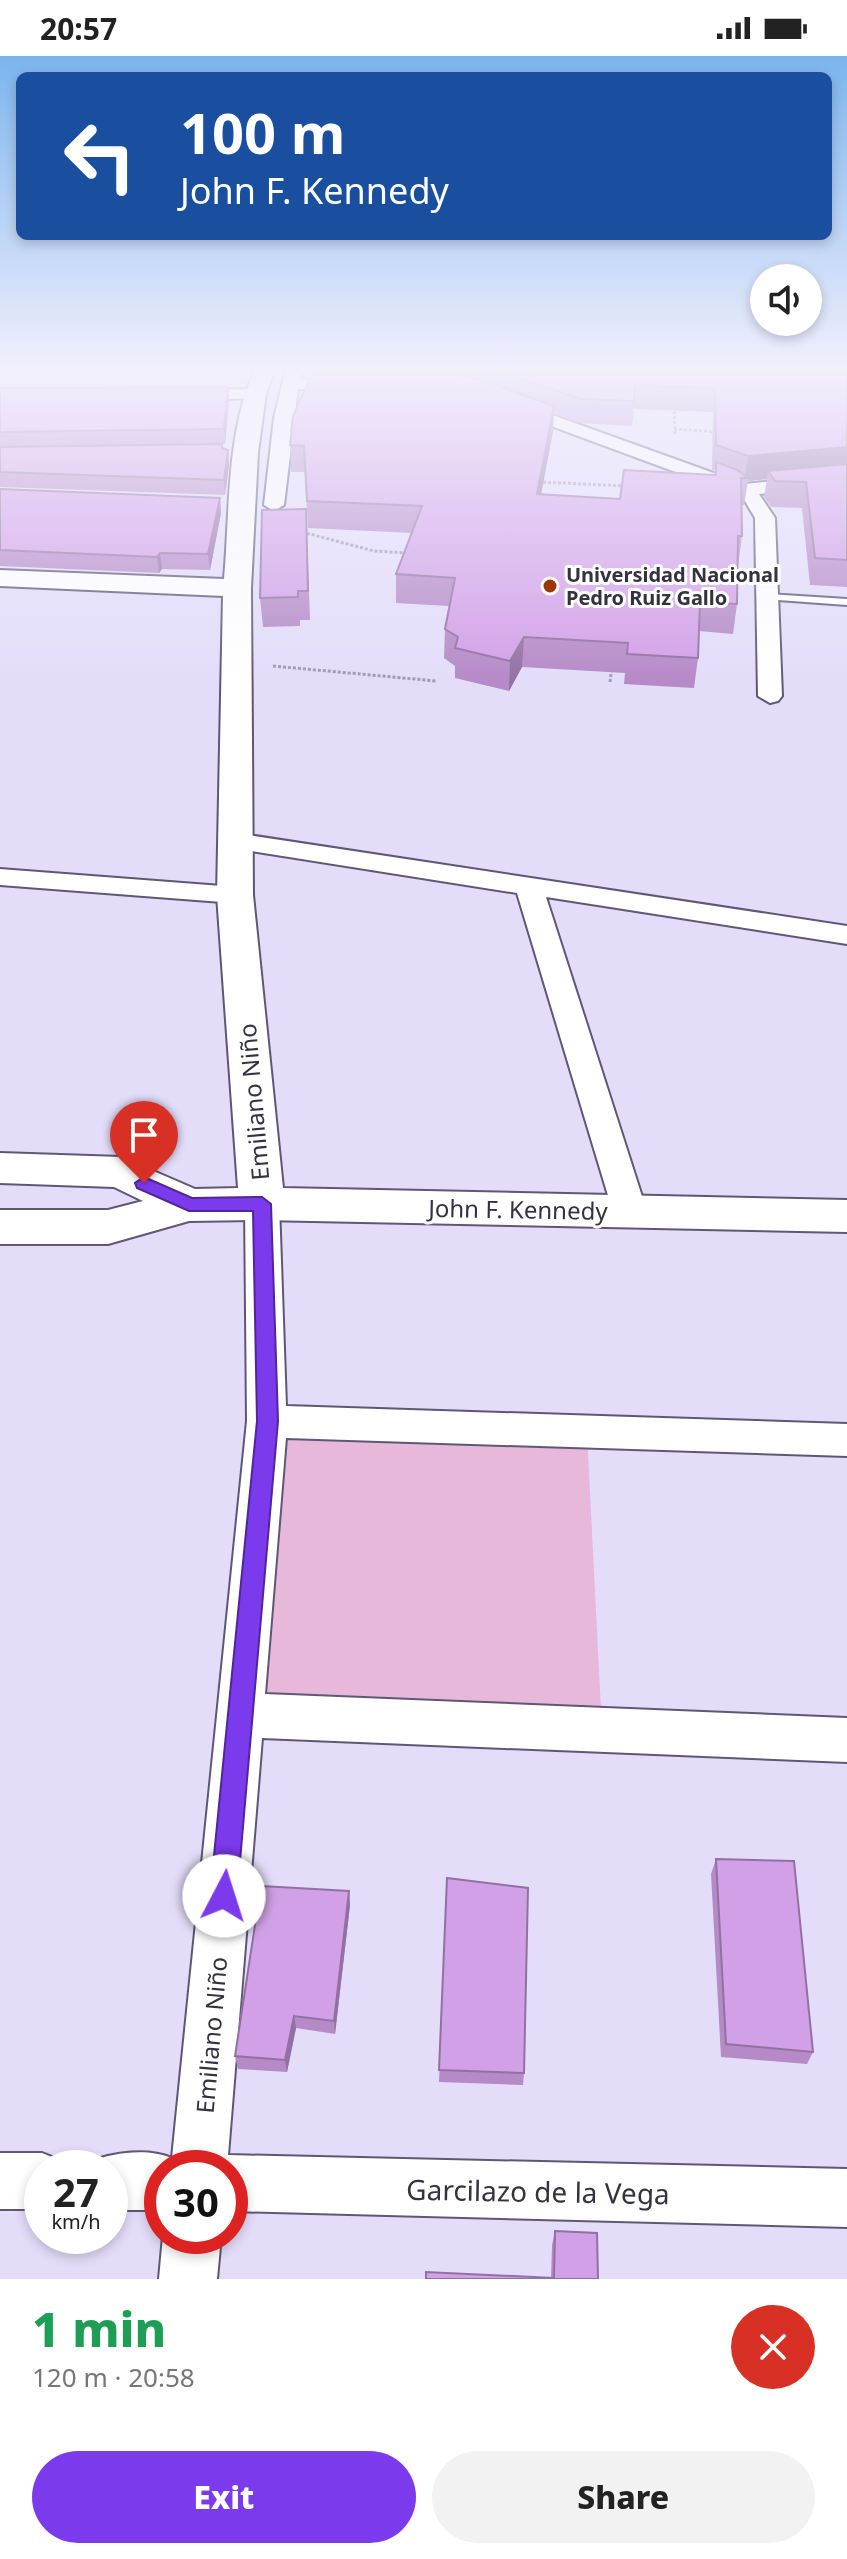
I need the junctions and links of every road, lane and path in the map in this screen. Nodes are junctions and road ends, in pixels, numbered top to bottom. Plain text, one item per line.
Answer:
1 (244, 476) edge
2 (261, 476) edge
3 (673, 476) edge
4 (701, 476) edge
5 (847, 480) edge
6 (527, 481) edge
7 (742, 490) junction
8 (250, 505) junction
9 (419, 554) edge
10 (0, 578) edge
11 (0, 592) edge
12 (236, 596) junction
13 (768, 597) junction
14 (847, 602) edge
15 (614, 651) edge
16 (269, 666) dead end
17 (436, 681) dead end
18 (610, 682) edge
19 (770, 696) dead end
20 (235, 841) junction
21 (0, 877) edge
22 (529, 886) junction
23 (235, 895) junction
24 (847, 935) edge
25 (0, 1168) edge
26 (262, 1204) junction
27 (189, 1205) junction
28 (630, 1212) junction
29 (847, 1216) edge
30 (0, 1227) edge
31 (267, 1421) junction
32 (847, 1440) edge
33 (240, 1715) junction
34 (847, 1740) edge
35 (201, 2150) edge
36 (0, 2181) edge
37 (24, 2181) edge
38 (248, 2183) edge
39 (847, 2198) edge
40 (190, 2254) edge
41 (188, 2279) edge

1 - 8 main road, Emiliano Niño
2 - 8 street
3 - 6 path
4 - 7 street
5 - 7 street
7 - 13 street
8 - 9 path
8 - 12 main road, Emiliano Niño
10 - 12 main road
11 - 12 main road
12 - 20 main road, Emiliano Niño
13 - 14 lane
13 - 19 street
15 - 18 path
16 - 17 path
20 - 22 street
20 - 23 main road, Emiliano Niño
21 - 23 street
22 - 24 street
22 - 28 street
23 - 26 main road, Emiliano Niño
25 - 27 main road, John F. Kennedy
26 - 27 main road, John F. Kennedy
26 - 28 main road, John F. Kennedy
26 - 31 street, Emiliano Niño
27 - 30 main road, John F. Kennedy
28 - 29 main road, John F. Kennedy
31 - 32 street
31 - 33 street, Emiliano Niño
33 - 34 street
33 - 35 street, Emiliano Niño
36 - 37 street
38 - 39 street, Garcilazo de la Vega
40 - 41 street

